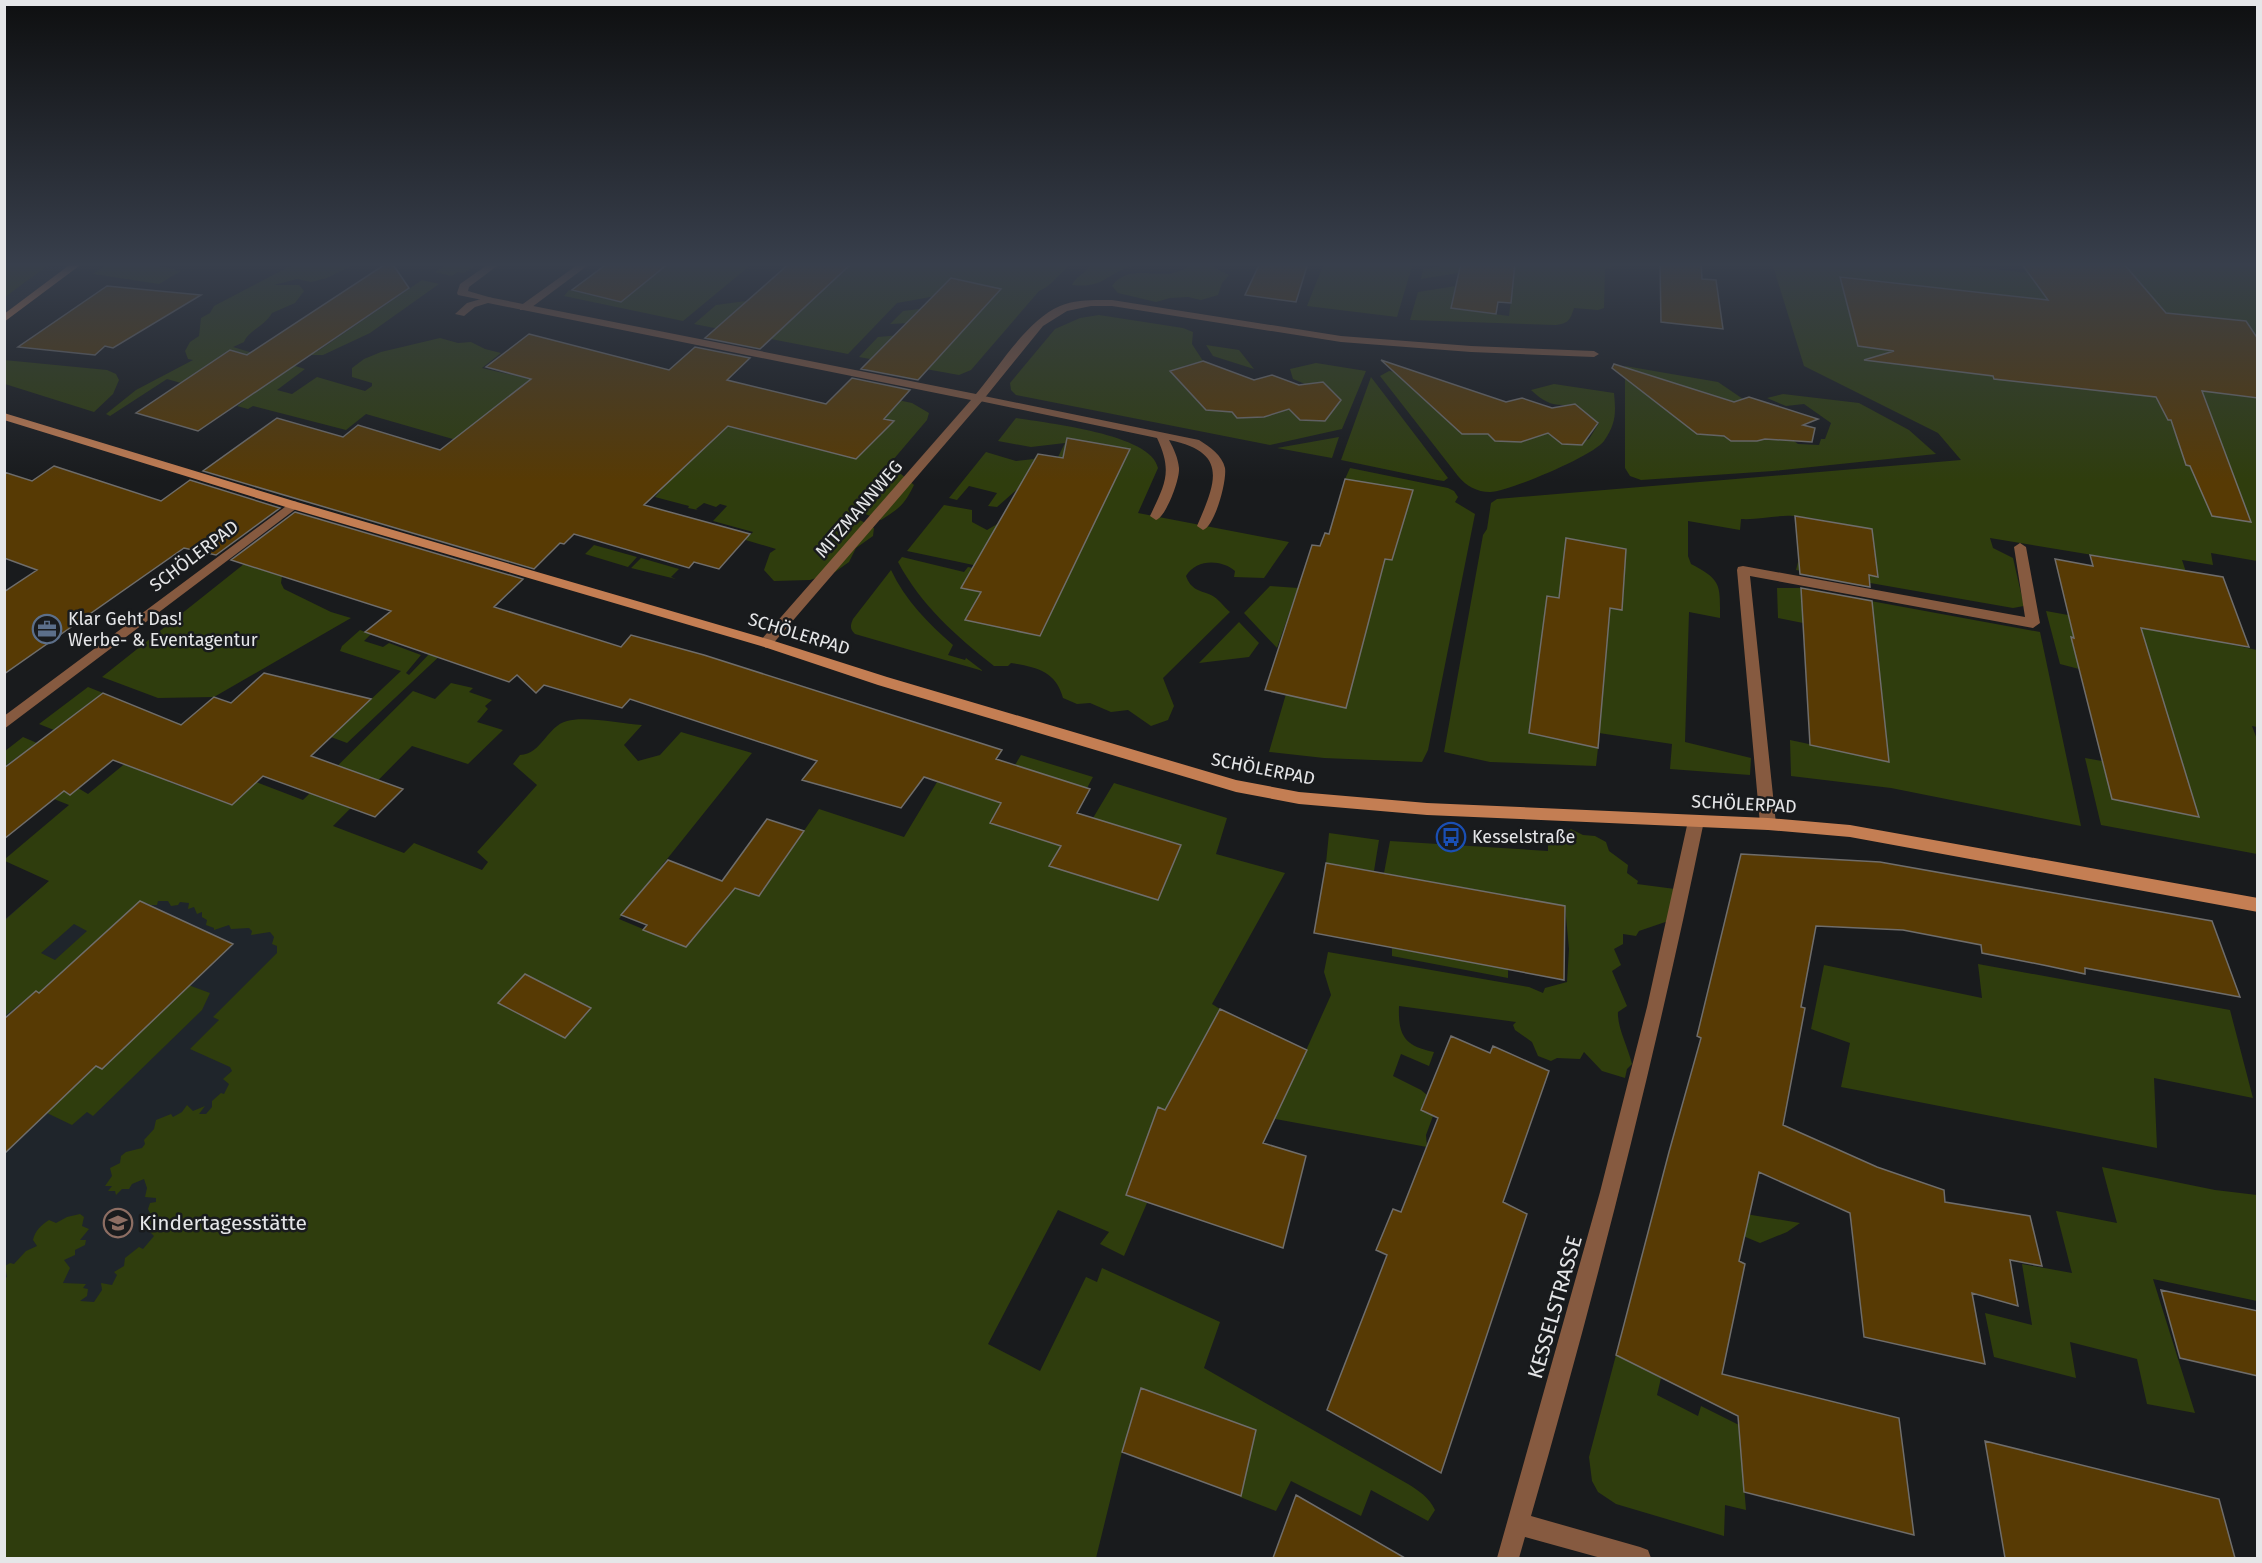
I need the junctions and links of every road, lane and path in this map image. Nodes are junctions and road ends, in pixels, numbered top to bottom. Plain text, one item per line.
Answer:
1 (665, 336) edge
2 (1030, 336) edge
3 (1322, 336) edge
4 (1594, 354) dead end
5 (979, 398) junction
6 (4, 416) edge
7 (1161, 435) junction
8 (293, 505) junction
9 (1156, 516) dead end
10 (1203, 526) dead end
11 (2020, 547) dead end
12 (766, 643) junction
13 (4, 724) edge
14 (1696, 821) junction
15 (1768, 824) junction
16 (2258, 905) edge
17 (1518, 1524) junction
18 (1508, 1558) edge
19 (1640, 1558) edge

1 - 5 street
2 - 5 street, MITZMANNWEG
3 - 4 street, MITZMANNWEG
5 - 7 street
5 - 12 street, MITZMANNWEG
6 - 8 street, SCHÖLERPAD
7 - 9 street
7 - 10 street
8 - 12 street, SCHÖLERPAD
8 - 13 street, SCHÖLERPAD
11 - 15 street
12 - 14 street, SCHÖLERPAD
14 - 15 street, SCHÖLERPAD
14 - 17 street, KESSELSTRASSE
15 - 16 street, SCHÖLERPAD
17 - 18 street, KESSELSTRASSE
17 - 19 street

